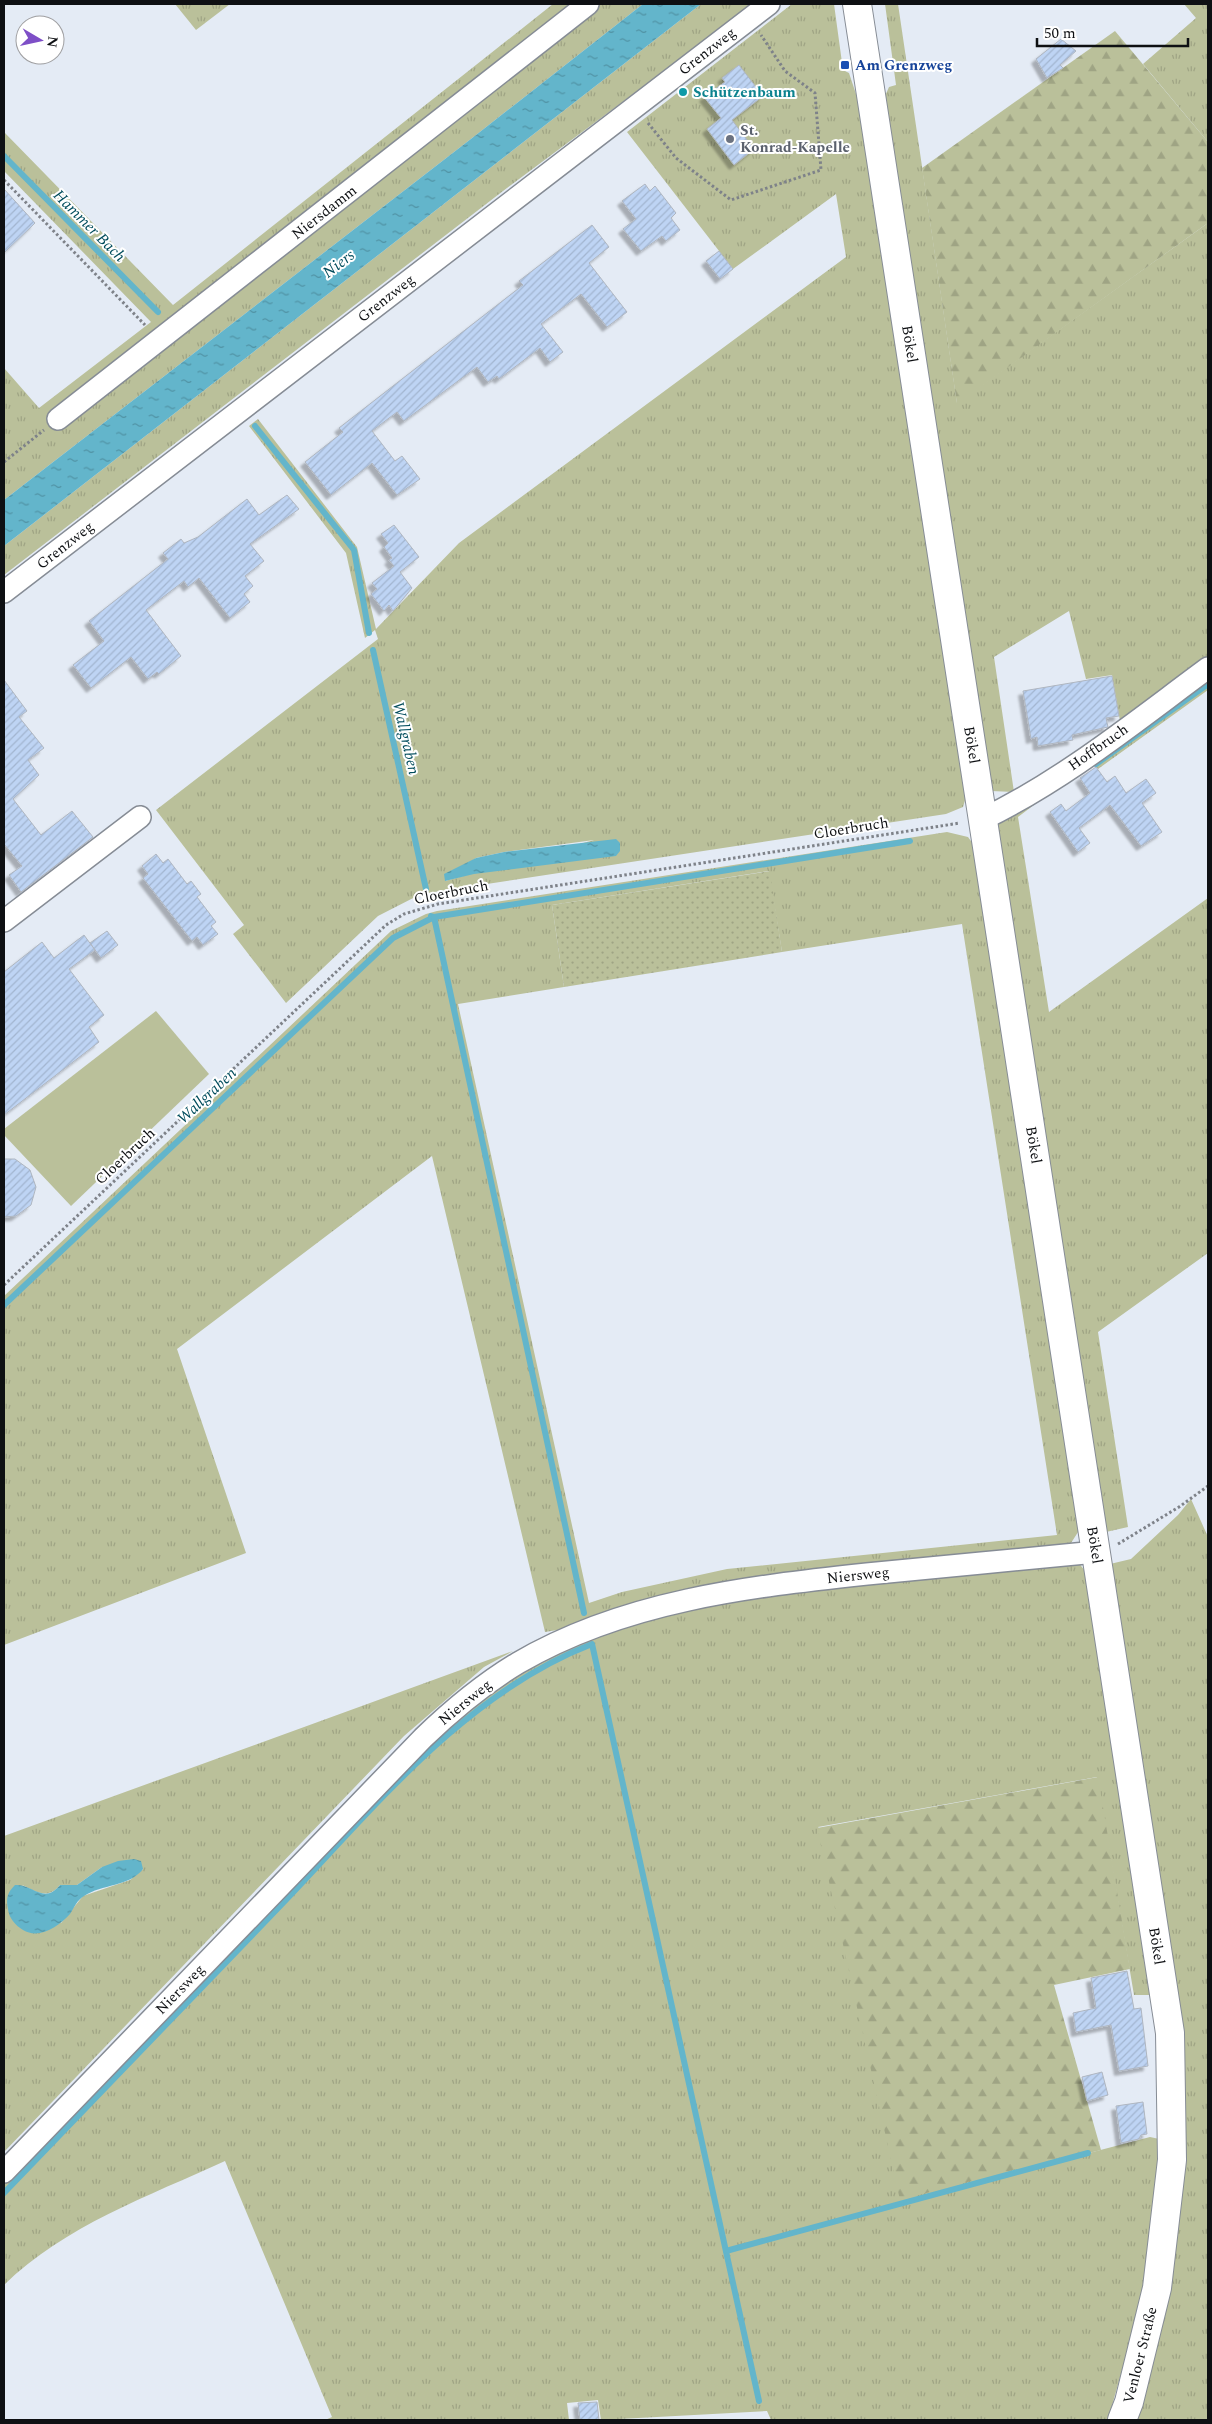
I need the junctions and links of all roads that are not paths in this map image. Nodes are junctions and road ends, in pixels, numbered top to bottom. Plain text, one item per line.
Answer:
1 (588, 4) edge
2 (769, 4) edge
3 (857, 4) edge
4 (58, 419) road end
5 (4, 592) edge
6 (1208, 668) edge
7 (140, 817) dead end
8 (983, 819) junction
9 (4, 921) edge
10 (1096, 1552) junction
11 (4, 2172) edge
12 (1157, 2288) joint
13 (1122, 2420) edge

1 - 4 street, Niersdamm
2 - 5 street, Grenzweg
3 - 8 main road, Bökel
6 - 8 street, Hoffbruch
7 - 9 street
8 - 10 main road, Bökel
10 - 11 street, Niersweg
10 - 12 main road, Bökel
12 - 13 main road, Venloer Straße

